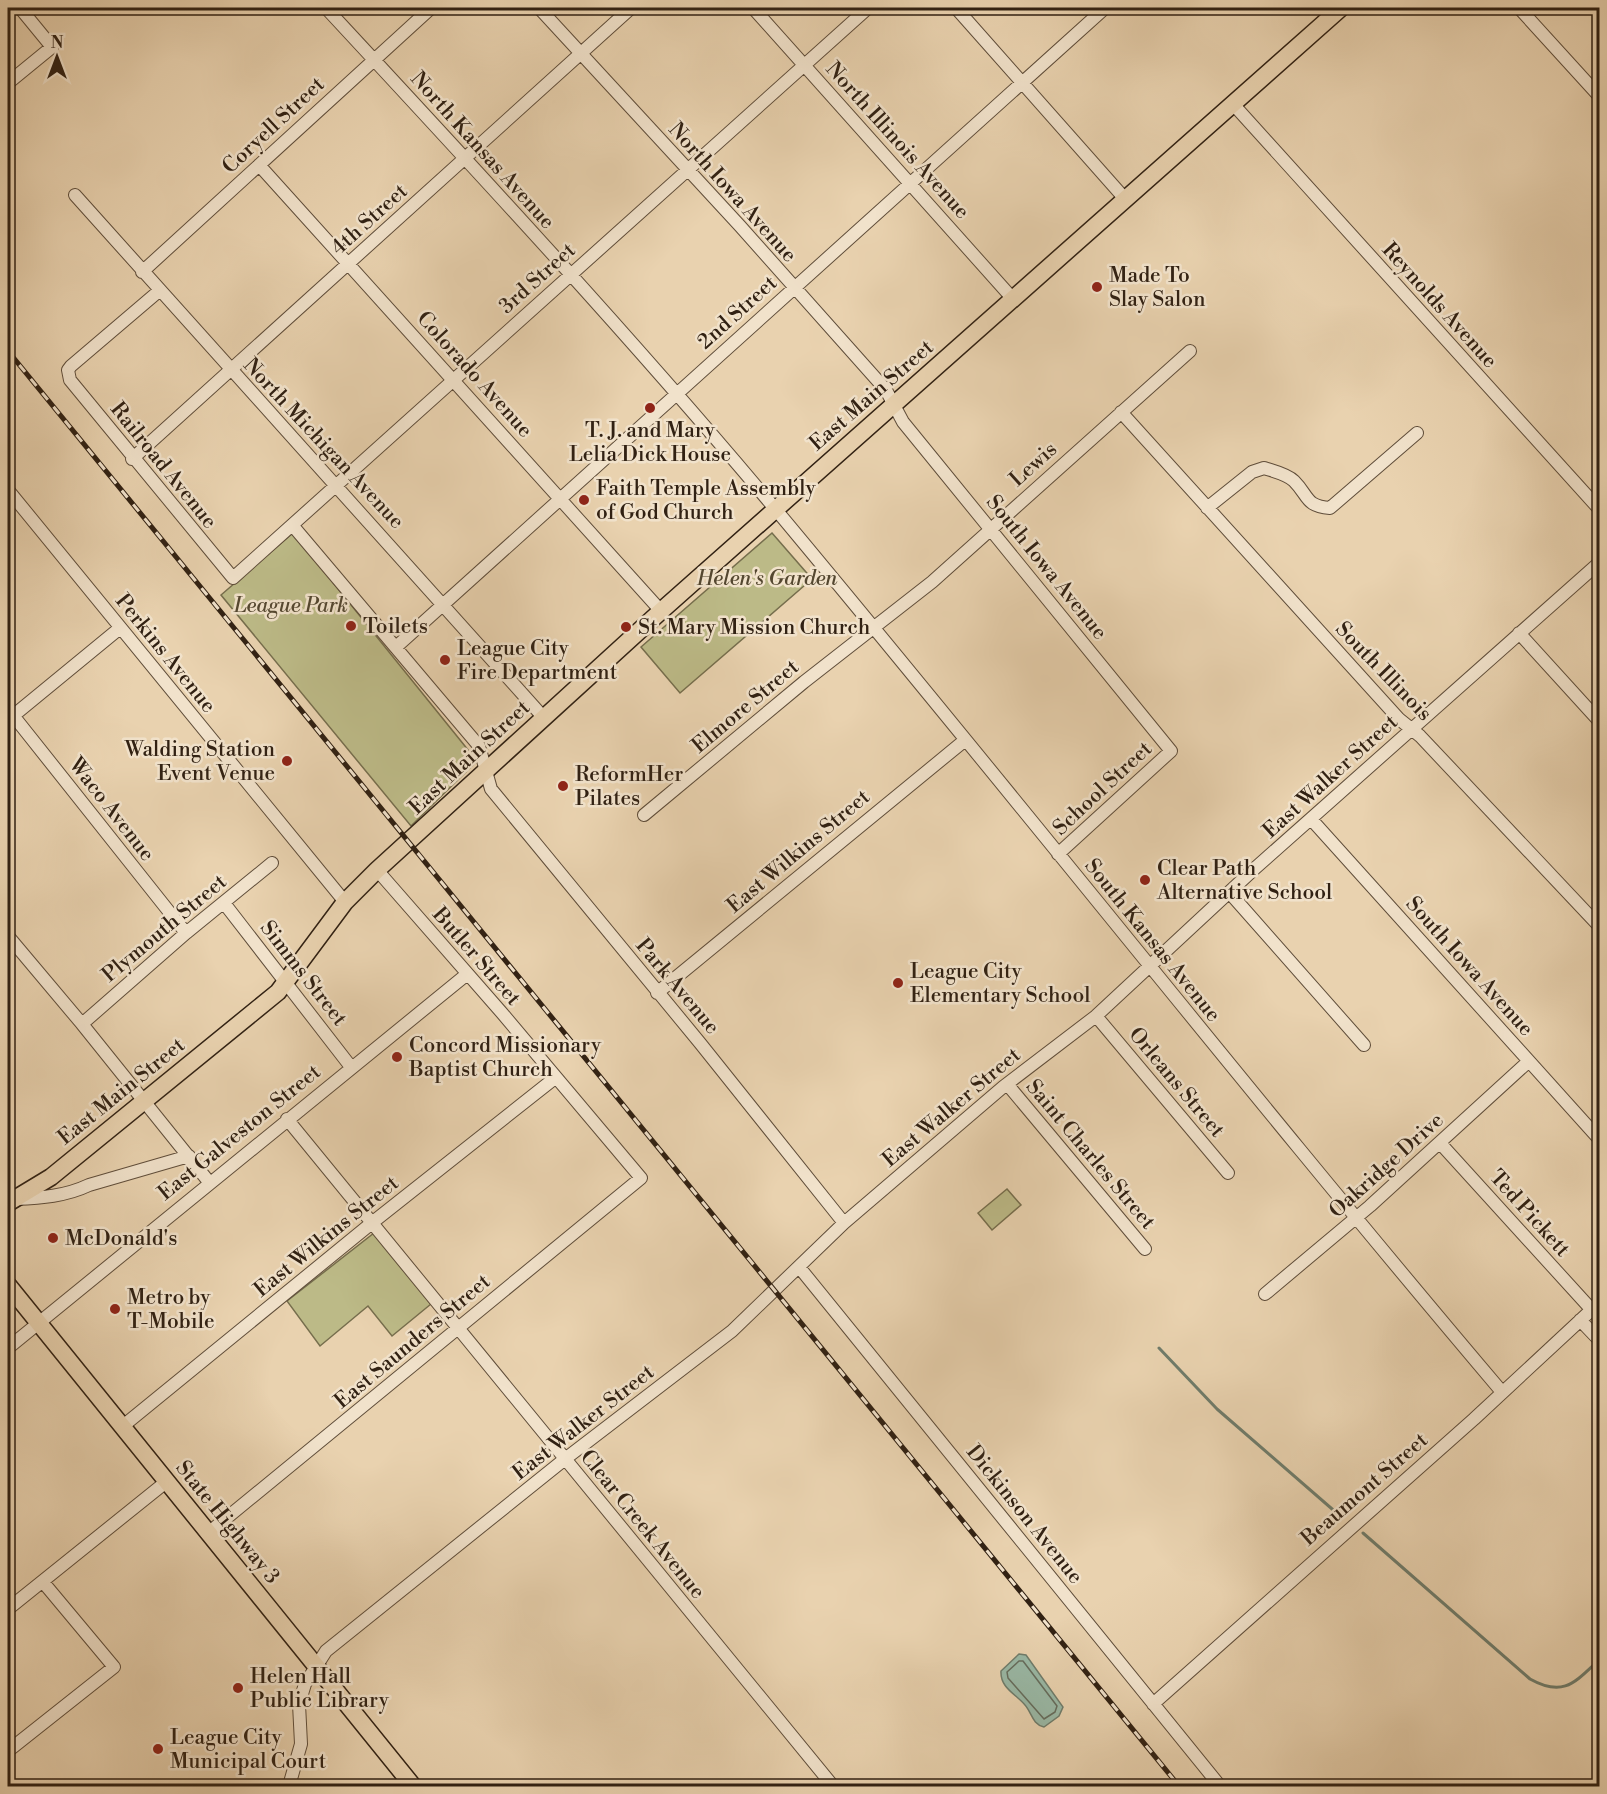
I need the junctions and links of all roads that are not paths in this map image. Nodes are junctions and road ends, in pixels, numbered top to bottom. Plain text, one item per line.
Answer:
1 (20, 8) edge
2 (326, 8) edge
3 (431, 8) edge
4 (539, 8) edge
5 (631, 8) edge
6 (753, 8) edge
7 (868, 8) edge
8 (957, 8) edge
9 (1105, 8) edge
10 (1341, 8) edge
11 (1519, 8) edge
12 (581, 53) junction
13 (374, 59) junction
14 (804, 64) junction
15 (1023, 81) junction
16 (8, 83) edge
17 (1599, 97) edge
18 (1233, 104) junction
19 (465, 158) junction
20 (259, 165) junction
21 (687, 169) junction
22 (910, 183) junction
23 (75, 195) dead end
24 (1125, 200) junction
25 (350, 264) junction
26 (142, 272) junction
27 (569, 275) junction
28 (793, 288) junction
29 (159, 291) junction
30 (1013, 299) junction
31 (1190, 351) dead end
32 (232, 371) junction
33 (454, 380) junction
34 (676, 394) junction
35 (894, 406) junction
36 (1121, 412) junction
37 (1417, 433) dead end
38 (132, 459) junction
39 (338, 486) junction
40 (8, 490) edge
41 (560, 499) junction
42 (1207, 508) junction
43 (776, 509) junction
44 (1599, 510) edge
45 (293, 526) junction
46 (991, 528) junction
47 (1599, 562) edge
48 (232, 578) joint
49 (444, 603) junction
50 (661, 611) junction
51 (120, 628) junction
52 (872, 628) junction
53 (1520, 633) junction
54 (396, 648) junction
55 (9, 715) edge
56 (544, 718) junction
57 (1599, 722) edge
58 (1411, 730) junction
59 (964, 741) junction
60 (1171, 751) joint
61 (486, 772) junction
62 (644, 815) dead end
63 (1311, 819) junction
64 (1058, 854) junction
65 (273, 863) dead end
66 (377, 870) junction
67 (1229, 892) junction
68 (345, 902) junction
69 (224, 903) junction
70 (1599, 927) edge
71 (186, 933) junction
72 (8, 936) edge
73 (1150, 968) junction
74 (466, 975) junction
75 (288, 982) junction
76 (657, 993) junction
77 (1096, 1016) junction
78 (82, 1024) junction
79 (1364, 1045) dead end
80 (1529, 1062) junction
81 (351, 1067) junction
82 (555, 1078) junction
83 (1007, 1084) junction
84 (144, 1100) junction
85 (287, 1119) junction
86 (1599, 1140) edge
87 (1440, 1143) junction
88 (189, 1156) junction
89 (1228, 1173) dead end
90 (641, 1178) joint
91 (209, 1182) junction
92 (11, 1201) edge
93 (1355, 1218) junction
94 (373, 1222) junction
95 (844, 1223) junction
96 (1145, 1249) dead end
97 (799, 1267) junction
98 (8, 1285) edge
99 (1265, 1294) dead end
100 (1595, 1305) edge
101 (1580, 1320) junction
102 (39, 1322) junction
103 (458, 1328) junction
104 (1599, 1341) edge
105 (8, 1348) edge
106 (1502, 1392) junction
107 (123, 1426) junction
108 (565, 1459) junction
109 (166, 1482) junction
110 (207, 1534) junction
111 (43, 1582) junction
112 (8, 1609) edge
113 (315, 1665) junction
114 (1153, 1704) junction
115 (8, 1751) edge
116 (289, 1786) edge
117 (413, 1786) edge
118 (833, 1786) edge
119 (1220, 1786) edge

1 - 16 street
2 - 13 street, North Kansas Avenue
3 - 13 street, Coryell Street
4 - 12 street, North Iowa Avenue
5 - 12 street, 4th Street
6 - 14 street, North Illinois Avenue
7 - 14 street, 3rd Street
8 - 15 street
9 - 15 street, 2nd Street
10 - 18 main road, East Main Street
11 - 17 street
12 - 19 street, 4th Street
12 - 21 street, North Iowa Avenue
13 - 19 street, North Kansas Avenue
13 - 20 street, Coryell Street
14 - 21 street, 3rd Street
14 - 22 street, North Illinois Avenue
15 - 22 street, 2nd Street
15 - 24 street
18 - 24 main road, East Main Street
18 - 44 street, Reynolds Avenue
19 - 25 street, 4th Street
19 - 27 street, North Kansas Avenue
20 - 25 street, Colorado Avenue
20 - 26 street, Coryell Street
21 - 27 street, 3rd Street
21 - 28 street, North Iowa Avenue
22 - 28 street, 2nd Street
22 - 30 street, North Illinois Avenue
23 - 26 street, North Michigan Avenue
24 - 30 main road, East Main Street
25 - 32 street, 4th Street
25 - 33 street, Colorado Avenue
26 - 29 street, North Michigan Avenue
27 - 33 street, 3rd Street
27 - 34 street, North Kansas Avenue
28 - 34 street, 2nd Street
28 - 35 street, North Iowa Avenue
29 - 32 street, North Michigan Avenue
29 - 38 street, Railroad Avenue
30 - 35 main road, East Main Street
31 - 36 street, Lewis
32 - 38 street, 4th Street
32 - 39 street, North Michigan Avenue
33 - 39 street, 3rd Street
33 - 41 street, Colorado Avenue
34 - 41 street, 2nd Street
34 - 43 street, North Kansas Avenue
35 - 43 main road, East Main Street
35 - 46 street, South Iowa Avenue
36 - 42 street, South Illinois
36 - 46 street, Lewis
37 - 42 street
38 - 48 street, Railroad Avenue
39 - 45 street, 3rd Street
39 - 49 street, North Michigan Avenue
40 - 51 street, Perkins Avenue
41 - 49 street, 2nd Street
41 - 50 street, Colorado Avenue
42 - 58 street, South Illinois
43 - 50 main road, East Main Street
43 - 52 street, South Kansas Avenue
45 - 48 street, 3rd Street
45 - 54 street, Park Avenue
46 - 52 street, Lewis
46 - 60 street, South Iowa Avenue
47 - 53 street, East Walker Street
49 - 54 street, 2nd Street
49 - 56 street, North Michigan Avenue
50 - 56 main road, East Main Street
51 - 55 street
51 - 68 street, Perkins Avenue
52 - 59 street, South Kansas Avenue
52 - 62 street, Elmore Street
53 - 57 street
53 - 58 street, East Walker Street
54 - 61 street, Park Avenue
55 - 71 street, Waco Avenue
56 - 61 main road, East Main Street
58 - 63 street, East Walker Street
58 - 70 street, South Illinois
59 - 64 street, South Kansas Avenue
59 - 76 street, East Wilkins Street
60 - 64 street, School Street
61 - 66 main road, East Main Street
61 - 76 street, Park Avenue
63 - 67 street, East Walker Street
63 - 80 street, South Iowa Avenue
64 - 73 street, South Kansas Avenue
65 - 69 street, Plymouth Street
66 - 68 main road, East Main Street
66 - 74 street, Butler Street
67 - 73 street, East Walker Street
67 - 79 street
68 - 75 main road, East Main Street
69 - 71 street, Plymouth Street
69 - 75 street, Simms Street
71 - 78 street, Plymouth Street
72 - 78 street
73 - 77 street, East Walker Street
73 - 93 street, South Kansas Avenue
74 - 81 street, East Galveston Street
74 - 82 street, Butler Street
75 - 81 street, Simms Street
75 - 84 main road, East Main Street
76 - 95 street, Park Avenue
77 - 83 street, East Walker Street
77 - 89 street, Orleans Street
78 - 84 street
80 - 86 street, South Iowa Avenue
80 - 87 street, Oakridge Drive
81 - 85 street, East Galveston Street
82 - 90 street, Butler Street
82 - 94 street, East Wilkins Street
83 - 95 street, East Walker Street
83 - 96 street, Saint Charles Street
84 - 88 street
84 - 92 main road, East Main Street
85 - 91 street, East Galveston Street
85 - 94 street, Clear Creek Avenue
87 - 93 street, Oakridge Drive
87 - 100 street, Ted Pickett
88 - 91 street
88 - 92 street
90 - 103 street, East Saunders Street
91 - 102 street, East Galveston Street
93 - 99 street, Oakridge Drive
93 - 106 street, South Kansas Avenue
94 - 103 street, Clear Creek Avenue
94 - 107 street, East Wilkins Street
95 - 97 street, East Walker Street
97 - 108 street, East Walker Street
97 - 114 street, Dickinson Avenue
98 - 102 main road, State Highway 3
100 - 101 street, Beaumont Street
101 - 104 street
101 - 106 street, Beaumont Street
102 - 105 street, East Galveston Street
102 - 107 main road, State Highway 3
103 - 108 street, Clear Creek Avenue
103 - 110 street, East Saunders Street
106 - 114 street, Beaumont Street
107 - 109 main road, State Highway 3
108 - 113 street, East Walker Street
108 - 118 street, Clear Creek Avenue
109 - 110 main road, State Highway 3
109 - 111 street
110 - 113 main road, State Highway 3
111 - 112 street
111 - 115 street
113 - 116 street, East Walker Street
113 - 117 main road, State Highway 3
114 - 119 street, Dickinson Avenue

